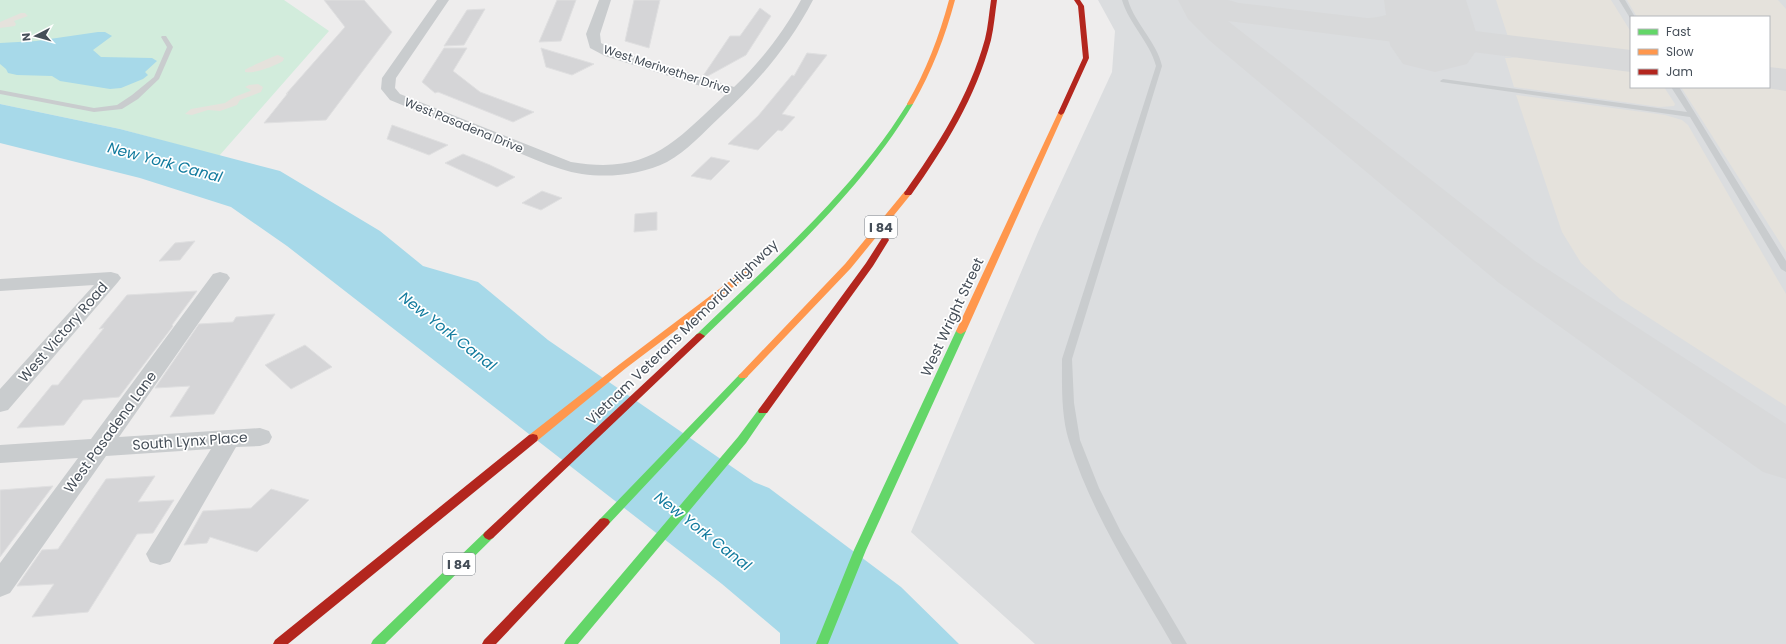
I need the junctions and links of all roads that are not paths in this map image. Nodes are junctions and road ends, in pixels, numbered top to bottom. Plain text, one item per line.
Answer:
1 (443, 0) edge
2 (605, 0) edge
3 (807, 0) edge
4 (952, 0) edge
5 (994, 0) edge
6 (1077, 0) edge
7 (1126, 0) edge
8 (1622, 0) edge
9 (1631, 16) edge
10 (164, 37) dead end
11 (1444, 81) dead end
12 (1676, 88) edge
13 (0, 92) edge
14 (738, 93) junction
15 (1692, 115) junction
16 (942, 145) junction
17 (818, 219) junction
18 (768, 257) dead end
19 (756, 267) dead end
20 (1786, 269) edge
21 (220, 278) dead end
22 (0, 285) edge
23 (0, 404) edge
24 (260, 437) dead end
25 (229, 439) junction
26 (98, 448) junction
27 (0, 454) edge
28 (160, 554) dead end
29 (0, 585) edge
30 (279, 644) edge
31 (377, 644) edge
32 (488, 644) edge
33 (570, 644) edge
34 (822, 644) edge
35 (1180, 644) edge

1 - 14 street, West Pasadena Drive
2 - 14 street, West Meriwether Drive
3 - 14 street, West Pasadena Drive
4 - 17 main road, Vietnam Veterans Memorial Highway / I 84
5 - 16 main road, I 84
6 - 34 main road, West Wright Street
7 - 35 lane
8 - 9 lane
10 - 13 lane
11 - 15 lane
12 - 15 lane
15 - 20 lane
16 - 32 main road, I 84
16 - 33 main road
17 - 18 main road
17 - 31 main road, Vietnam Veterans Memorial Highway / I 84
19 - 30 main road
21 - 26 street, West Pasadena Lane
22 - 23 street, West Victory Road
24 - 25 street, South Lynx Place
25 - 26 street, South Lynx Place
25 - 28 street
26 - 27 street, South Lynx Place
26 - 29 street, West Pasadena Lane

